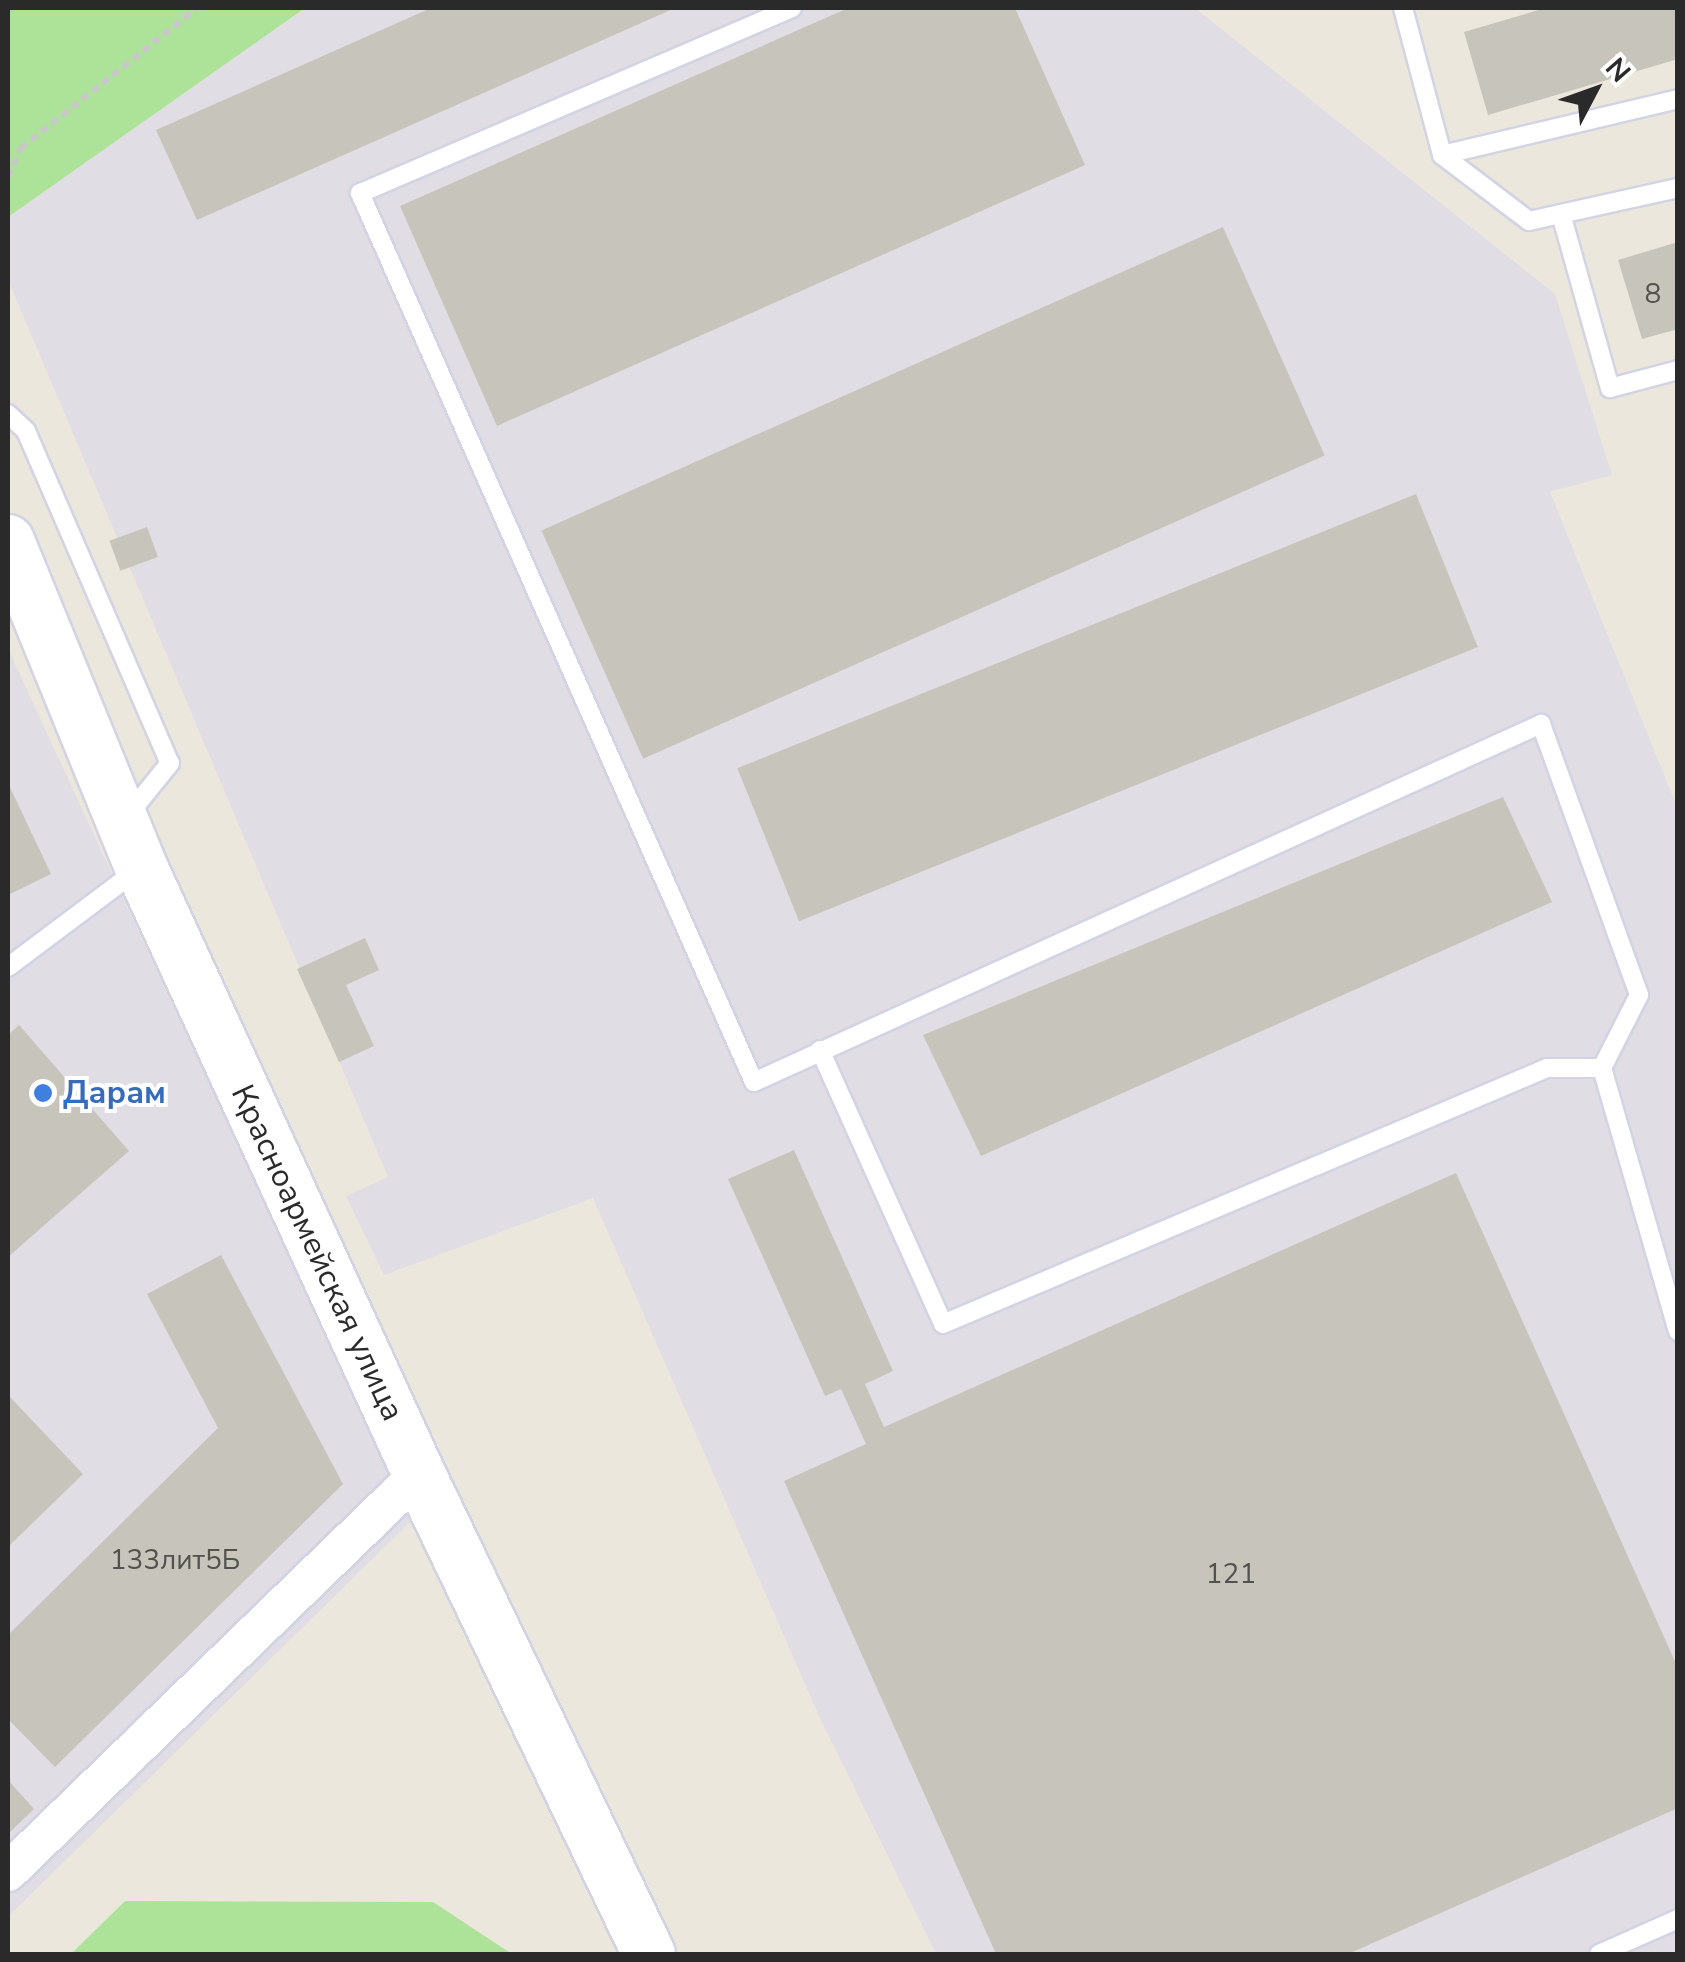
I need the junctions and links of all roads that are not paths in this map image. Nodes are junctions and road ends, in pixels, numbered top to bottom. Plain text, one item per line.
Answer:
1 (792, 8) edge
2 (1402, 8) edge
3 (1678, 99) edge
4 (1442, 156) junction
5 (1678, 188) edge
6 (1561, 214) junction
7 (1678, 370) edge
8 (8, 414) edge
9 (8, 541) edge
10 (132, 845) junction
11 (8, 966) edge
12 (820, 1050) junction
13 (1602, 1068) junction
14 (1678, 1331) edge
15 (419, 1474) junction
16 (8, 1872) edge
17 (1678, 1919) edge
18 (649, 1954) edge
19 (1599, 1954) edge

1 - 12 lane
2 - 4 lane
3 - 4 lane
4 - 6 lane
5 - 6 lane
6 - 7 lane
8 - 10 lane
9 - 10 street, Красноармейская улица
10 - 11 lane
10 - 15 street, Красноармейская улица
12 - 13 lane
12 - 13 lane
13 - 14 lane
15 - 16 street
15 - 18 street, Красноармейская улица
17 - 19 lane

